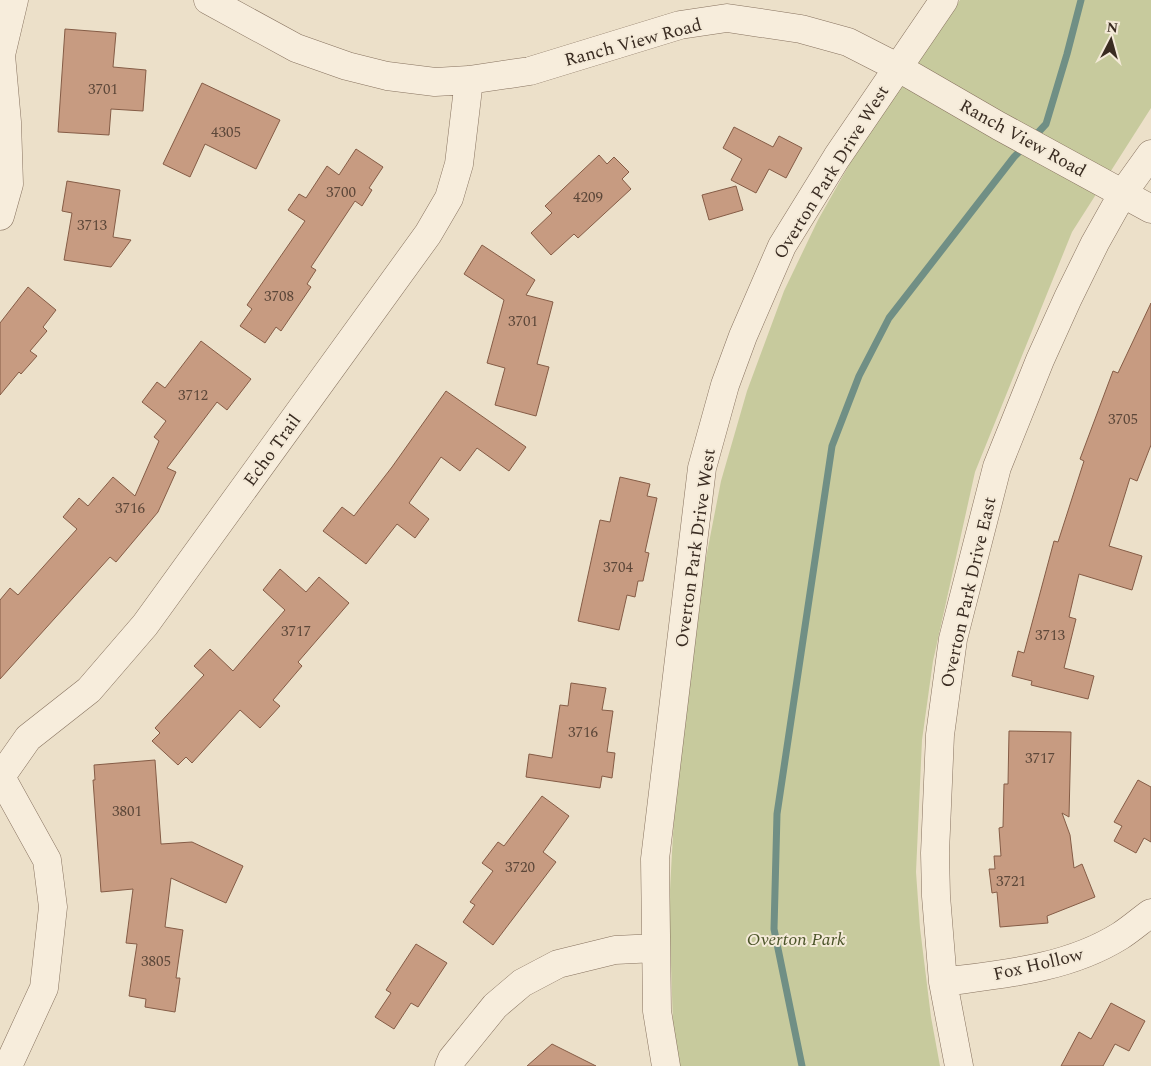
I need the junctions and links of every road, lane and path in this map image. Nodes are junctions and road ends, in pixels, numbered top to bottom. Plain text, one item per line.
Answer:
1 (14, 0) edge
2 (208, 0) edge
3 (944, 0) edge
4 (897, 67) junction
5 (469, 80) junction
6 (1151, 154) edge
7 (1123, 193) junction
8 (1151, 209) edge
9 (0, 216) edge
10 (0, 777) edge
11 (1151, 912) edge
12 (656, 948) junction
13 (943, 982) junction
14 (8, 1066) edge
15 (449, 1066) edge
16 (666, 1066) edge
17 (959, 1066) edge

1 - 9 street
2 - 5 street, Ranch View Road
3 - 4 street, Overton Park Drive West
4 - 5 street, Ranch View Road
4 - 7 street, Ranch View Road
4 - 12 street, Overton Park Drive West
5 - 10 street, Echo Trail
6 - 7 street, Overton Park Drive East
7 - 8 street, Ranch View Road
7 - 13 street, Overton Park Drive East
10 - 14 street
11 - 13 street, Fox Hollow
12 - 15 street
12 - 16 street, Overton Park Drive West
13 - 17 street, Overton Park Drive East

